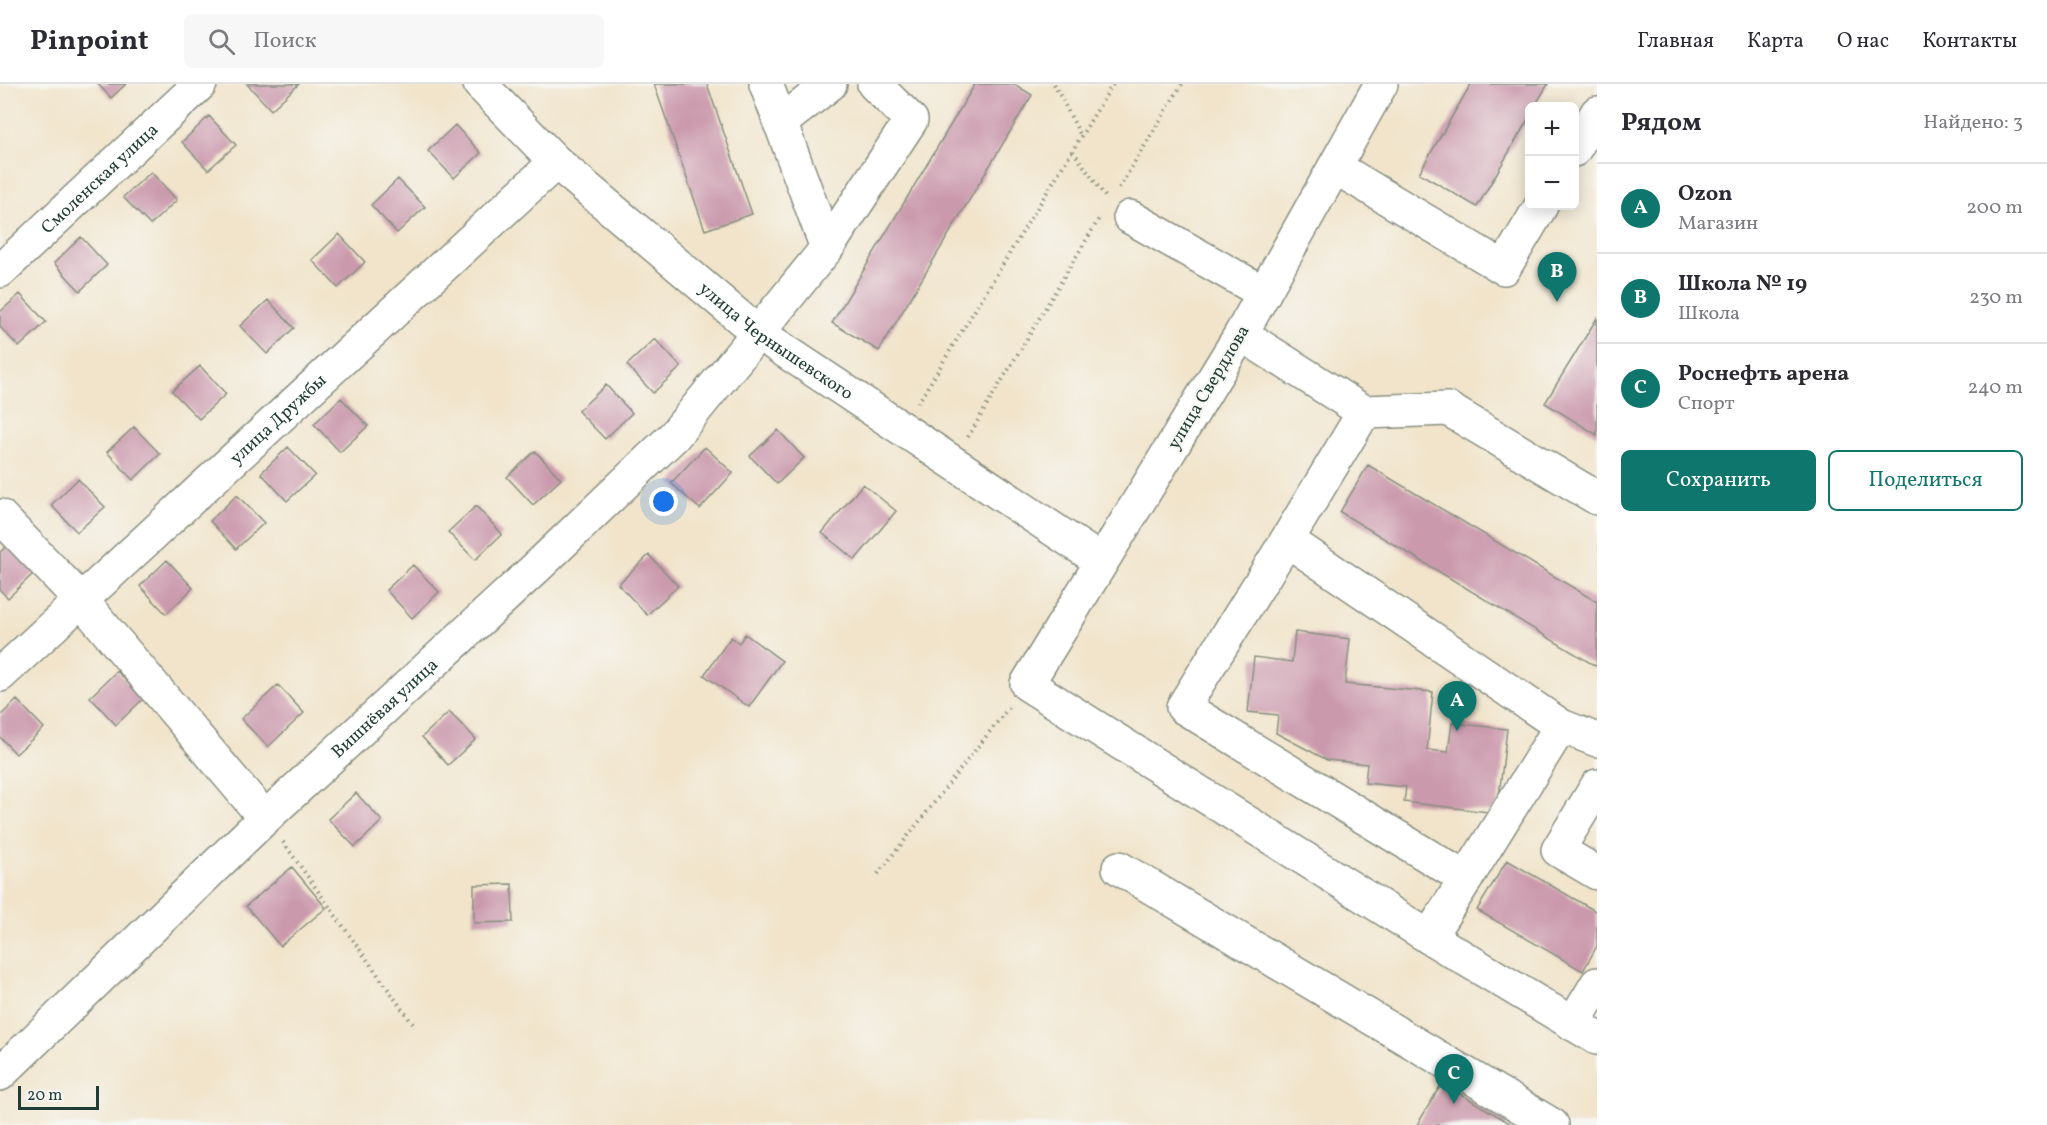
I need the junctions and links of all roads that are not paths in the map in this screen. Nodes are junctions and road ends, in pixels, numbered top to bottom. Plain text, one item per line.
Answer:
1 (200, 84) edge
2 (480, 84) edge
3 (766, 84) edge
4 (830, 84) edge
5 (874, 84) edge
6 (1381, 84) edge
7 (1597, 113) edge
8 (780, 123) junction
9 (1579, 143) edge
10 (556, 162) junction
11 (1335, 167) junction
12 (1115, 206) road end
13 (1539, 210) edge
14 (827, 248) junction
15 (0, 271) edge
16 (1263, 292) junction
17 (758, 333) junction
18 (1241, 334) junction
19 (1364, 412) junction
20 (1597, 498) edge
21 (0, 516) edge
22 (1287, 540) junction
23 (1101, 561) junction
24 (81, 600) junction
25 (0, 675) edge
26 (1561, 726) junction
27 (1597, 740) edge
28 (1597, 786) edge
29 (265, 818) junction
30 (1119, 868) dead end
31 (1597, 873) edge
32 (1466, 879) junction
33 (1429, 938) junction
34 (1597, 984) edge
35 (1585, 1031) edge
36 (0, 1074) edge
37 (1552, 1125) edge

1 - 15 street, Смоленская улица
2 - 10 street, улица Чернышевского
3 - 8 street
4 - 8 street
5 - 14 street, Вишнёвая улица
6 - 11 street, улица Свердлова
7 - 9 street
8 - 14 street
10 - 17 street, улица Чернышевского
10 - 24 street, улица Дружбы
11 - 13 street
11 - 16 street, улица Свердлова
12 - 16 street
14 - 17 street, Вишнёвая улица
16 - 18 street, улица Свердлова
17 - 23 street, улица Чернышевского
17 - 29 street, Вишнёвая улица
18 - 19 street
18 - 23 street, улица Свердлова
19 - 20 street
19 - 22 street
21 - 24 street
22 - 26 street
22 - 32 street
23 - 33 street, улица Свердлова
24 - 25 street, улица Дружбы
24 - 29 street
26 - 27 street
26 - 32 street
28 - 31 street
29 - 36 street, Вишнёвая улица
30 - 37 street
32 - 33 street
33 - 35 street
34 - 35 street

